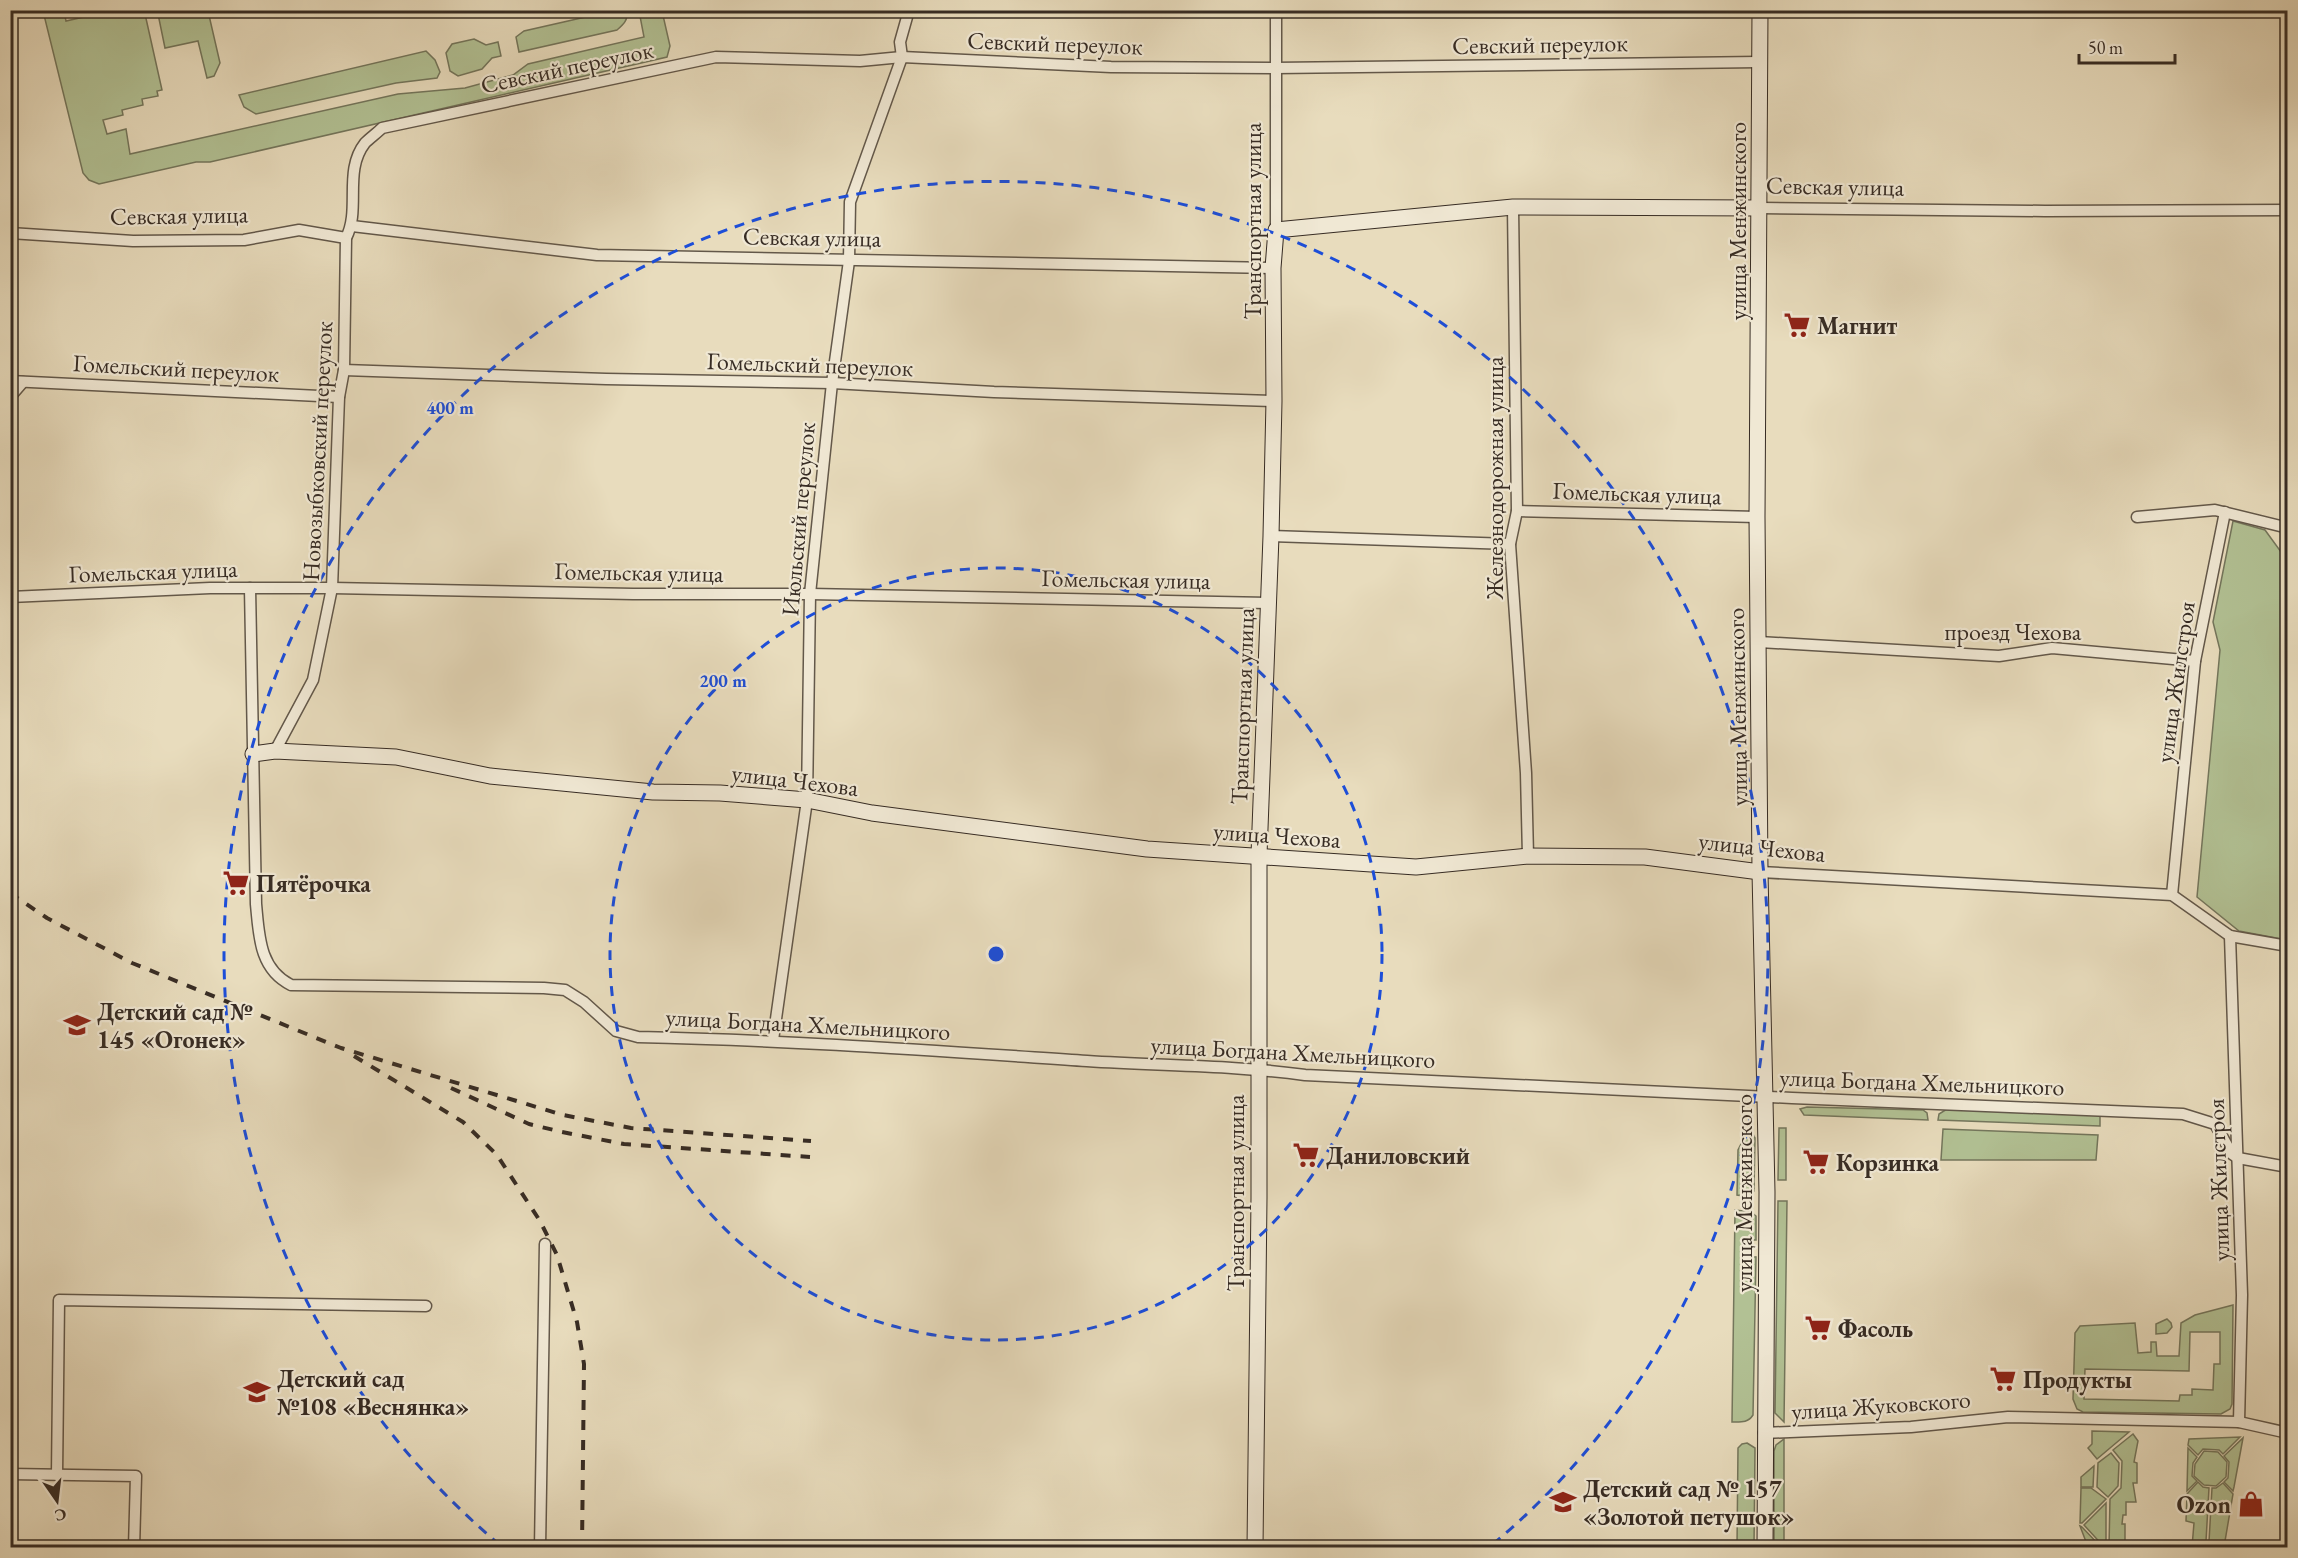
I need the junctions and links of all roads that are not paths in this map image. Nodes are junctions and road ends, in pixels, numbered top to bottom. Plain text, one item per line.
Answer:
1 (909, 10) edge
2 (1276, 10) edge
3 (1760, 10) edge
4 (902, 57) junction
5 (1759, 62) junction
6 (1275, 68) junction
7 (364, 145) joint
8 (1513, 207) junction
9 (1760, 208) junction
10 (2288, 210) edge
11 (352, 226) junction
12 (1276, 230) junction
13 (10, 233) edge
14 (346, 237) junction
15 (849, 261) junction
16 (1273, 268) junction
17 (344, 370) junction
18 (10, 381) edge
19 (23, 382) junction
20 (832, 383) junction
21 (10, 397) edge
22 (339, 397) junction
23 (1274, 400) junction
24 (1517, 511) junction
25 (2225, 512) junction
26 (1757, 517) junction
27 (2137, 517) dead end
28 (2288, 528) edge
29 (1271, 536) junction
30 (1510, 544) junction
31 (250, 588) junction
32 (332, 588) junction
33 (810, 594) junction
34 (10, 597) edge
35 (1268, 603) junction
36 (1759, 642) junction
37 (2195, 661) junction
38 (275, 751) junction
39 (253, 754) junction
40 (807, 800) junction
41 (1259, 855) junction
42 (1528, 856) junction
43 (1760, 872) junction
44 (2172, 895) junction
45 (2230, 936) junction
46 (2288, 946) edge
47 (772, 1040) junction
48 (1259, 1068) junction
49 (1765, 1097) junction
50 (2238, 1158) junction
51 (2288, 1167) edge
52 (545, 1244) dead end
53 (426, 1306) dead end
54 (2239, 1422) junction
55 (1764, 1433) junction
56 (2288, 1433) edge
57 (10, 1474) edge
58 (57, 1475) junction
59 (134, 1548) edge
60 (540, 1548) edge
61 (1255, 1548) edge
62 (1765, 1548) edge

1 - 4 street, Июльский переулок
2 - 6 street, Транспортная улица
3 - 5 street, улица Менжинского
4 - 6 street, Севский переулок
4 - 7 street, Севский переулок
4 - 15 street, Июльский переулок
5 - 6 street, Севский переулок
5 - 9 street, улица Менжинского
6 - 12 street, Транспортная улица
7 - 11 street, Новозыбковский переулок
8 - 9 street, Севская улица
8 - 12 street, Севская улица
8 - 24 street, Железнодорожная улица
9 - 10 street, Севская улица
9 - 26 street, улица Менжинского
11 - 14 street, Новозыбковский переулок
11 - 15 street, Севская улица
12 - 16 street, Транспортная улица
13 - 14 street, Севская улица
14 - 17 street, Новозыбковский переулок
15 - 16 street, Севская улица
15 - 20 street, Июльский переулок
16 - 23 street, Транспортная улица
17 - 20 street, Гомельский переулок
17 - 22 street, Новозыбковский переулок
18 - 19 street, Гомельский переулок
19 - 21 street
19 - 22 street, Гомельский переулок
20 - 23 street, Гомельский переулок
20 - 33 street, Июльский переулок
22 - 32 street, Новозыбковский переулок
23 - 29 street, Транспортная улица
24 - 26 street, Гомельская улица
24 - 30 street, Железнодорожная улица
25 - 27 street
25 - 28 street
25 - 37 street, улица Жилстроя
26 - 36 street, улица Менжинского
29 - 30 street
29 - 35 street, Транспортная улица
30 - 42 street, Железнодорожная улица
31 - 32 street, Гомельская улица
31 - 34 street, Гомельская улица
31 - 39 street
32 - 33 street, Гомельская улица
32 - 38 street, Новозыбковский переулок
33 - 35 street, Гомельская улица
33 - 40 street, Июльский переулок
35 - 41 street, Транспортная улица
36 - 37 street, проезд Чехова
36 - 43 street, улица Менжинского
37 - 44 street, улица Жилстроя
38 - 39 street, улица Чехова
38 - 40 street, улица Чехова
39 - 47 street, улица Богдана Хмельницкого
40 - 41 street, улица Чехова
40 - 47 street, Июльский переулок
41 - 42 street, улица Чехова
41 - 48 street, Транспортная улица
42 - 43 street, улица Чехова
43 - 44 street, улица Чехова
43 - 49 street, улица Менжинского
44 - 45 street
45 - 46 street
45 - 50 street, улица Жилстроя
47 - 48 street, улица Богдана Хмельницкого
48 - 49 street, улица Богдана Хмельницкого
48 - 61 street, Транспортная улица
49 - 50 street, улица Богдана Хмельницкого
49 - 55 street, улица Менжинского
50 - 51 street
50 - 54 street, улица Жилстроя
52 - 60 street
53 - 58 street
54 - 55 street, улица Жуковского
54 - 56 street, улица Жуковского
55 - 62 street, улица Менжинского
57 - 58 street
58 - 59 street

